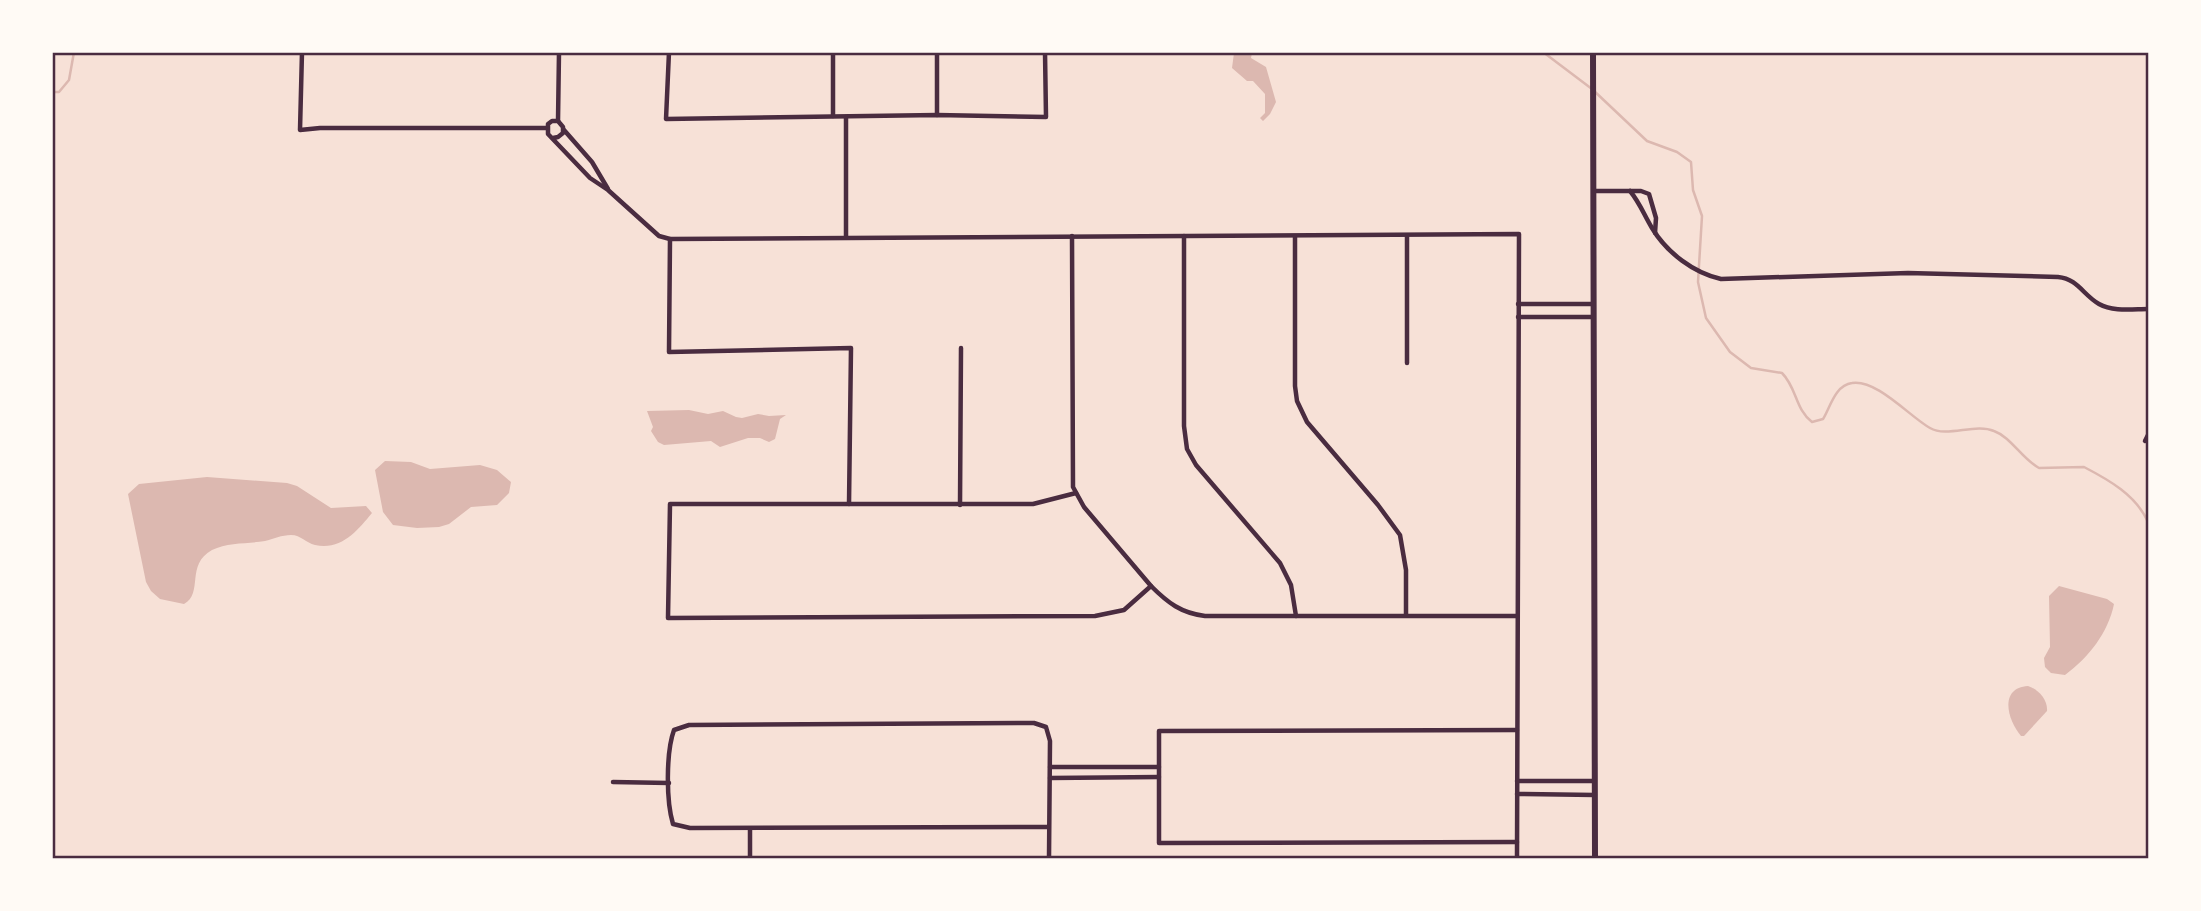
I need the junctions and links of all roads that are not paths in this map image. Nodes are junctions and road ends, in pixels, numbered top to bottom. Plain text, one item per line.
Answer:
1 (302, 52) edge
2 (559, 52) edge
3 (669, 52) edge
4 (833, 52) edge
5 (937, 52) edge
6 (1045, 52) edge
7 (1593, 52) edge
8 (833, 116) junction
9 (937, 116) junction
10 (846, 117) junction
11 (558, 121) junction
12 (546, 128) junction
13 (564, 130) junction
14 (553, 138) junction
15 (608, 190) junction
16 (1594, 191) junction
17 (1630, 191) junction
18 (1655, 233) junction
19 (1072, 236) junction
20 (1184, 236) junction
21 (1295, 236) junction
22 (1407, 236) junction
23 (846, 237) junction
24 (670, 239) junction
25 (1518, 304) junction
26 (1593, 304) junction
27 (2148, 309) edge
28 (1518, 317) junction
29 (1593, 317) junction
30 (961, 348) dead end
31 (1407, 363) dead end
32 (2148, 435) edge
33 (2145, 442) dead end
34 (1076, 493) junction
35 (849, 504) junction
36 (960, 505) junction
37 (1150, 586) junction
38 (1296, 615) junction
39 (1406, 615) junction
40 (1517, 615) junction
41 (1517, 730) junction
42 (1050, 767) junction
43 (1159, 767) junction
44 (1159, 777) junction
45 (1050, 778) junction
46 (1517, 781) junction
47 (614, 782) dead end
48 (1595, 782) junction
49 (669, 783) junction
50 (1517, 794) junction
51 (1595, 795) junction
52 (1049, 827) junction
53 (750, 829) junction
54 (1517, 842) junction
55 (750, 859) edge
56 (1049, 859) edge
57 (1517, 859) edge
58 (1595, 859) edge

1 - 12 street
2 - 11 street
3 - 8 street
4 - 8 street
5 - 9 street
6 - 9 street
7 - 16 main road
8 - 10 street
9 - 10 street
10 - 23 street
11 - 12 street
11 - 13 street
12 - 14 street
13 - 14 street
13 - 15 street
14 - 15 street
15 - 24 street
16 - 17 street
16 - 26 main road
17 - 18 street
17 - 18 street
18 - 27 street
19 - 20 street
19 - 23 street
19 - 34 street
20 - 21 street
20 - 38 street
21 - 22 street
21 - 39 street
22 - 25 street
22 - 31 street
23 - 24 street
24 - 35 street
25 - 26 street
25 - 28 street
26 - 29 main road
28 - 29 street
28 - 40 street
29 - 48 main road
30 - 36 street
32 - 33 street
34 - 36 street
34 - 37 street
35 - 36 street
35 - 37 street
37 - 38 street
38 - 39 street
39 - 40 street
40 - 41 street
41 - 43 street
41 - 46 street
42 - 43 street
42 - 45 street
42 - 49 street
43 - 44 street
44 - 45 street
44 - 54 street
45 - 52 street
46 - 48 street
46 - 50 street
47 - 49 street
48 - 51 main road
49 - 53 street
50 - 51 street
50 - 54 street
51 - 58 main road
52 - 53 street
52 - 56 street
53 - 55 street
54 - 57 street

